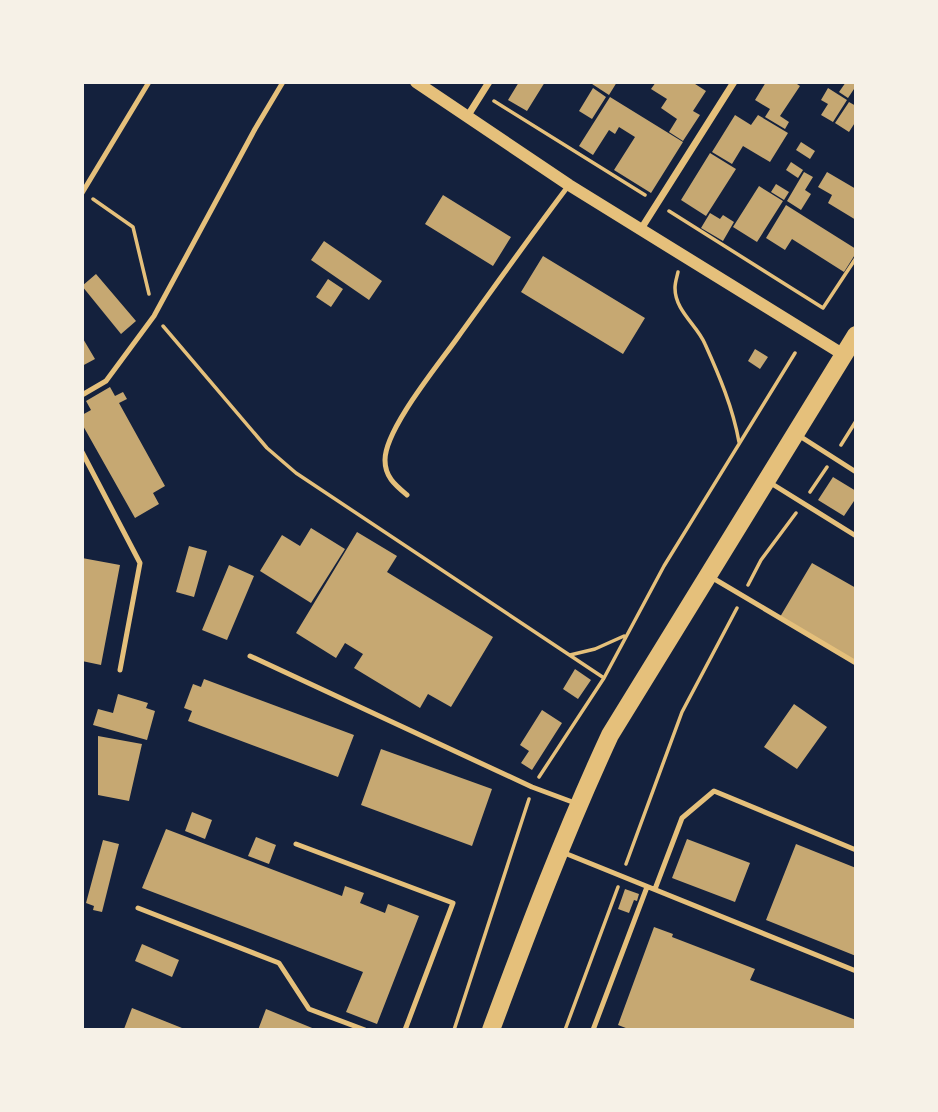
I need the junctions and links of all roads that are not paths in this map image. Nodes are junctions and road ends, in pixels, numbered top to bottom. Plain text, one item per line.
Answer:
1 (149, 82) edge
2 (283, 82) edge
3 (416, 82) edge
4 (489, 82) edge
5 (734, 82) edge
6 (467, 117) junction
7 (90, 181) junction
8 (97, 185) dead end
9 (569, 185) junction
10 (82, 193) edge
11 (641, 229) junction
12 (856, 335) edge
13 (844, 355) junction
14 (82, 395) edge
15 (795, 433) junction
16 (82, 452) edge
17 (856, 472) edge
18 (766, 481) junction
19 (407, 495) dead end
20 (856, 536) edge
21 (708, 575) junction
22 (250, 656) dead end
23 (856, 663) edge
24 (120, 670) dead end
25 (578, 804) junction
26 (296, 844) dead end
27 (856, 849) edge
28 (559, 851) junction
29 (647, 887) junction
30 (655, 890) junction
31 (138, 908) dead end
32 (856, 971) edge
33 (365, 1030) edge
34 (405, 1030) edge
35 (491, 1030) edge
36 (593, 1030) edge

1 - 7 lane
2 - 14 lane
3 - 6 street
4 - 6 street
5 - 11 street
6 - 9 street
7 - 8 lane
7 - 10 lane
9 - 11 street
9 - 19 lane
11 - 13 street
12 - 13 main road
13 - 15 main road
15 - 17 lane
15 - 18 main road
16 - 24 lane
18 - 20 lane
18 - 21 main road
21 - 23 lane
21 - 25 main road
22 - 25 lane
25 - 28 main road
26 - 34 lane
27 - 30 lane
28 - 29 lane
28 - 35 main road
29 - 30 lane
29 - 36 lane
30 - 32 lane
31 - 33 lane

